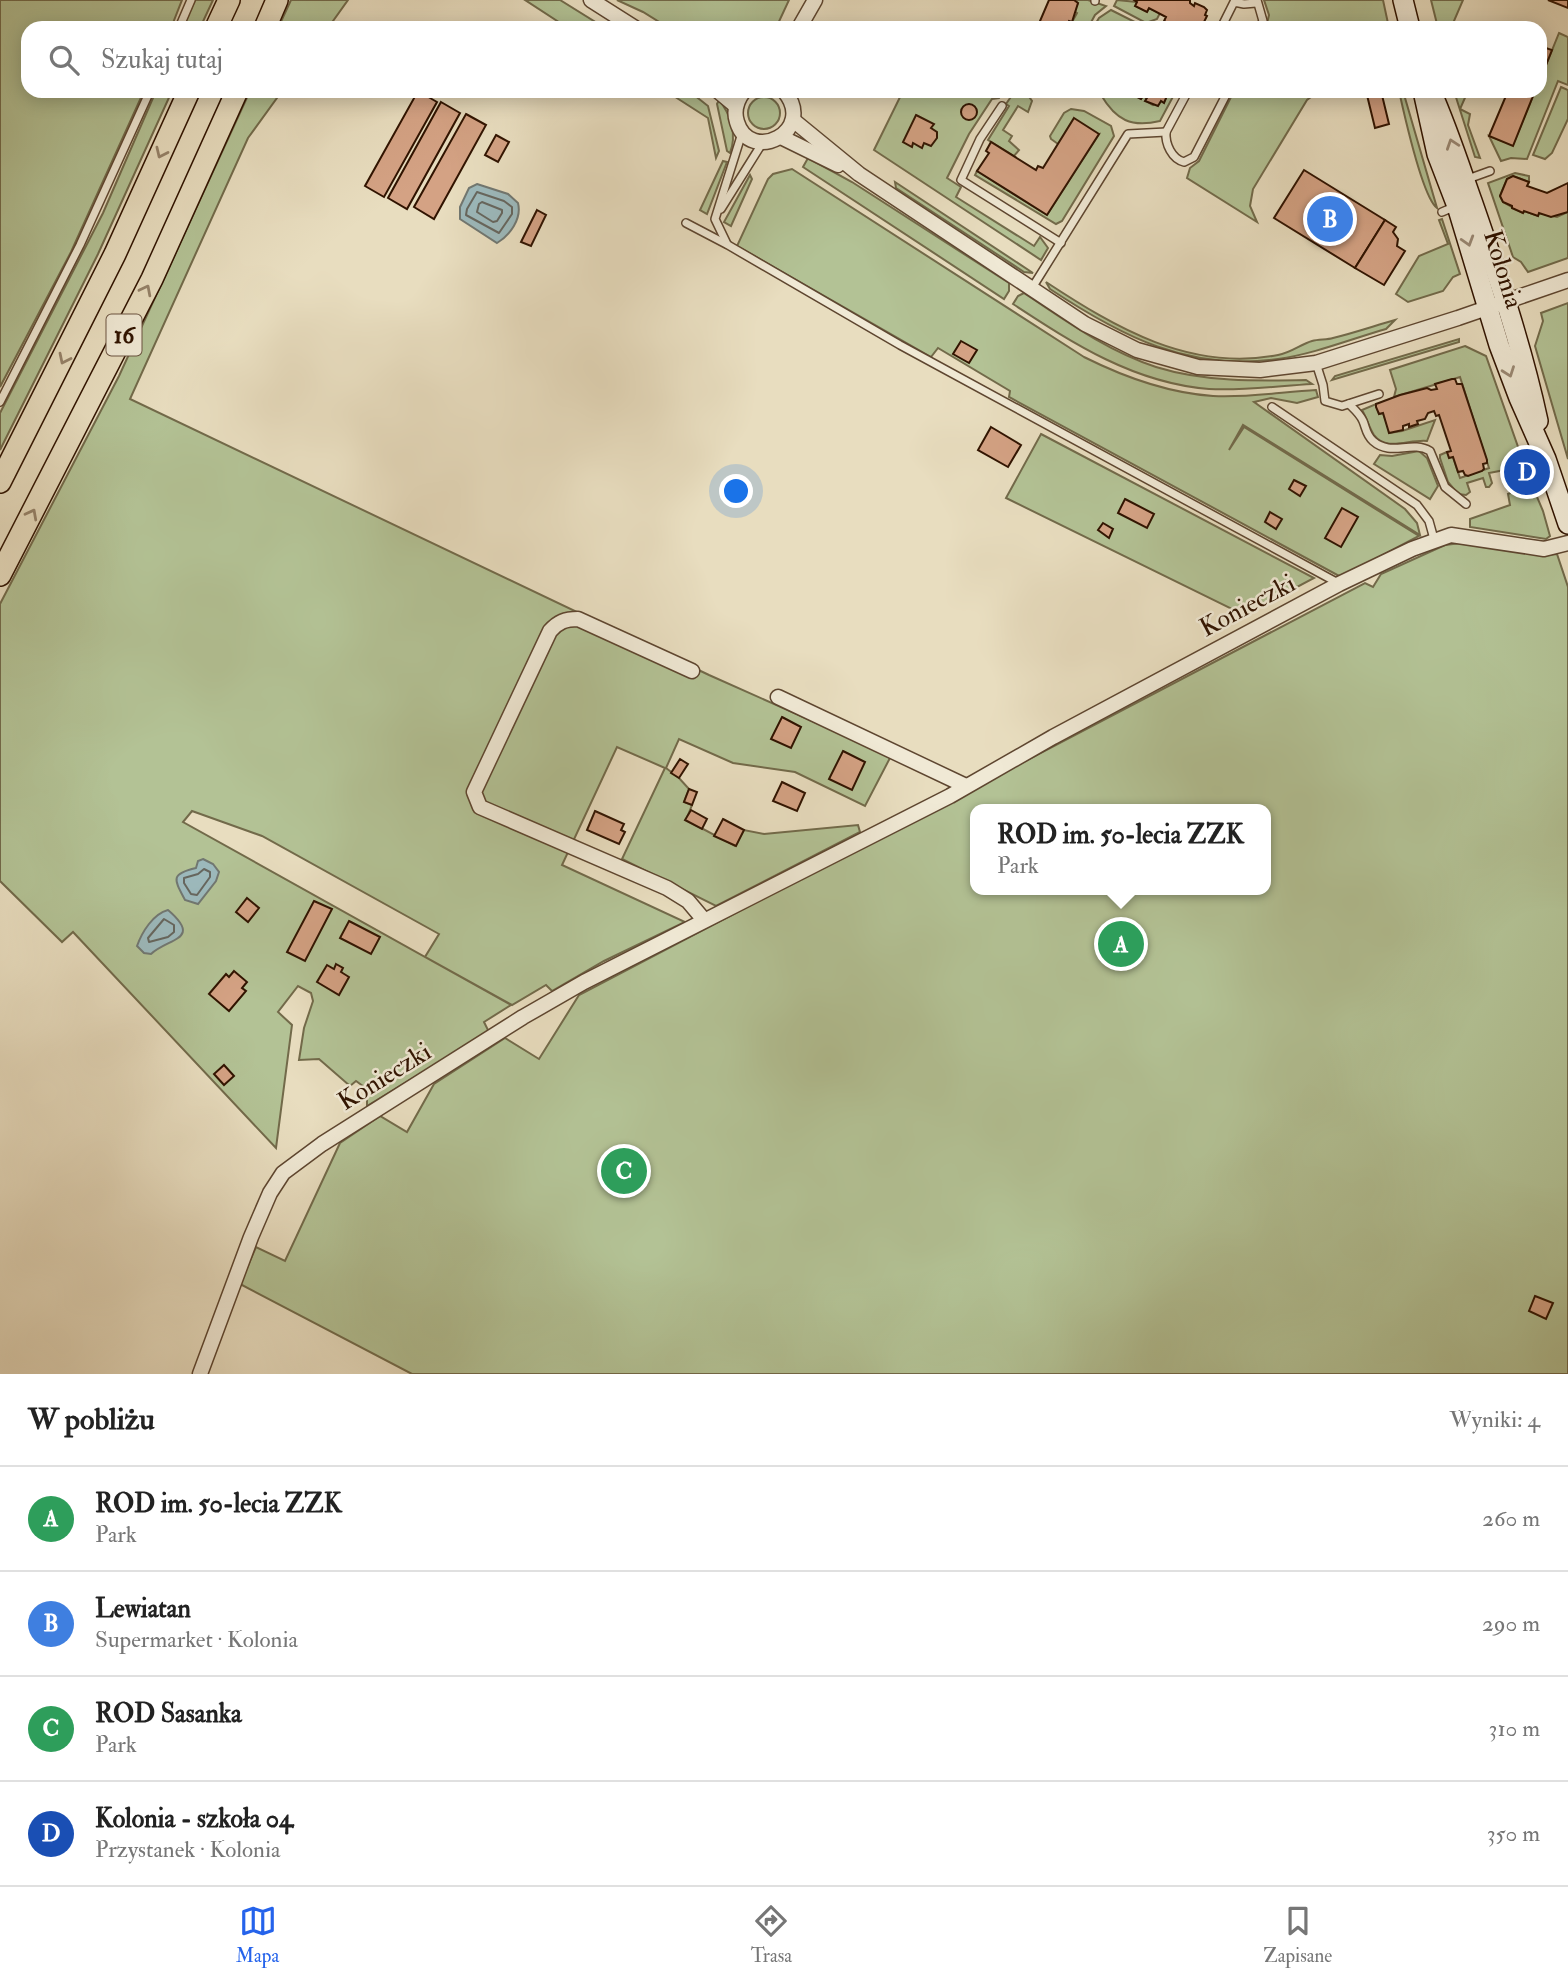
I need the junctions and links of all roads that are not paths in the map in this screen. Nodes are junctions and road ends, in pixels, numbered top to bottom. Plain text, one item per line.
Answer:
1 (191, 0) edge
2 (229, 0) edge
3 (277, 0) edge
4 (591, 0) edge
5 (1404, 0) edge
6 (1232, 1) edge
7 (1257, 1) edge
8 (814, 3) edge
9 (182, 21) edge
10 (219, 21) edge
11 (268, 21) edge
12 (624, 21) edge
13 (803, 21) edge
14 (808, 21) edge
15 (1223, 21) edge
16 (1263, 21) edge
17 (1408, 21) edge
18 (147, 98) edge
19 (186, 98) edge
20 (234, 98) edge
21 (726, 98) edge
22 (740, 98) edge
23 (789, 98) edge
24 (1184, 98) edge
25 (1224, 98) edge
26 (1425, 98) edge
27 (1434, 98) edge
28 (736, 106) junction
29 (1002, 106) dead end
30 (793, 120) junction
31 (743, 132) junction
32 (1166, 132) junction
33 (781, 137) junction
34 (763, 142) junction
35 (1490, 171) dead end
36 (859, 174) junction
37 (1464, 180) junction
38 (715, 219) junction
39 (685, 223) dead end
40 (1061, 243) junction
41 (728, 245) junction
42 (1568, 279) edge
43 (1032, 288) junction
44 (1497, 305) junction
45 (1316, 363) junction
46 (1379, 394) dead end
47 (0, 402) edge
48 (1349, 404) junction
49 (1272, 407) dead end
50 (0, 482) edge
51 (1466, 504) dead end
52 (1568, 524) edge
53 (1434, 539) junction
54 (1568, 543) edge
55 (0, 575) edge
56 (1339, 584) junction
57 (692, 671) dead end
58 (778, 697) dead end
59 (966, 786) junction
60 (704, 920) junction
61 (200, 1374) edge

1 - 9 lane
2 - 10 main road
3 - 11 main road
4 - 12 street
5 - 17 street
6 - 7 lane
6 - 15 lane
7 - 16 lane
8 - 13 street
8 - 14 street
18 - 47 lane
19 -> 50 main road, 16
55 -> 20 main road, 16
21 - 28 street
22 - 28 street
23 - 30 street
24 - 32 lane
25 - 32 lane
26 -> 44 street, Kolonia
37 -> 27 street, Kolonia
28 - 31 street
29 - 40 lane
30 - 33 street
30 - 36 street
31 - 34 street
31 - 38 lane
32 - 40 lane
33 - 34 street
33 - 36 street
34 - 38 lane
35 - 37 lane
36 - 43 street
37 - 44 street, Kolonia
38 - 41 lane
39 - 41 lane
40 - 43 lane
41 - 56 lane
42 - 44 street
43 - 45 street
44 - 45 street
44 - 52 street, Kolonia
45 - 48 lane
46 - 48 lane
48 - 51 lane
49 - 53 lane
53 - 54 street, Konieczki
53 - 56 street, Konieczki
56 - 59 street, Konieczki
57 - 60 street
58 - 59 street
59 - 60 street, Konieczki
60 - 61 street, Konieczki

